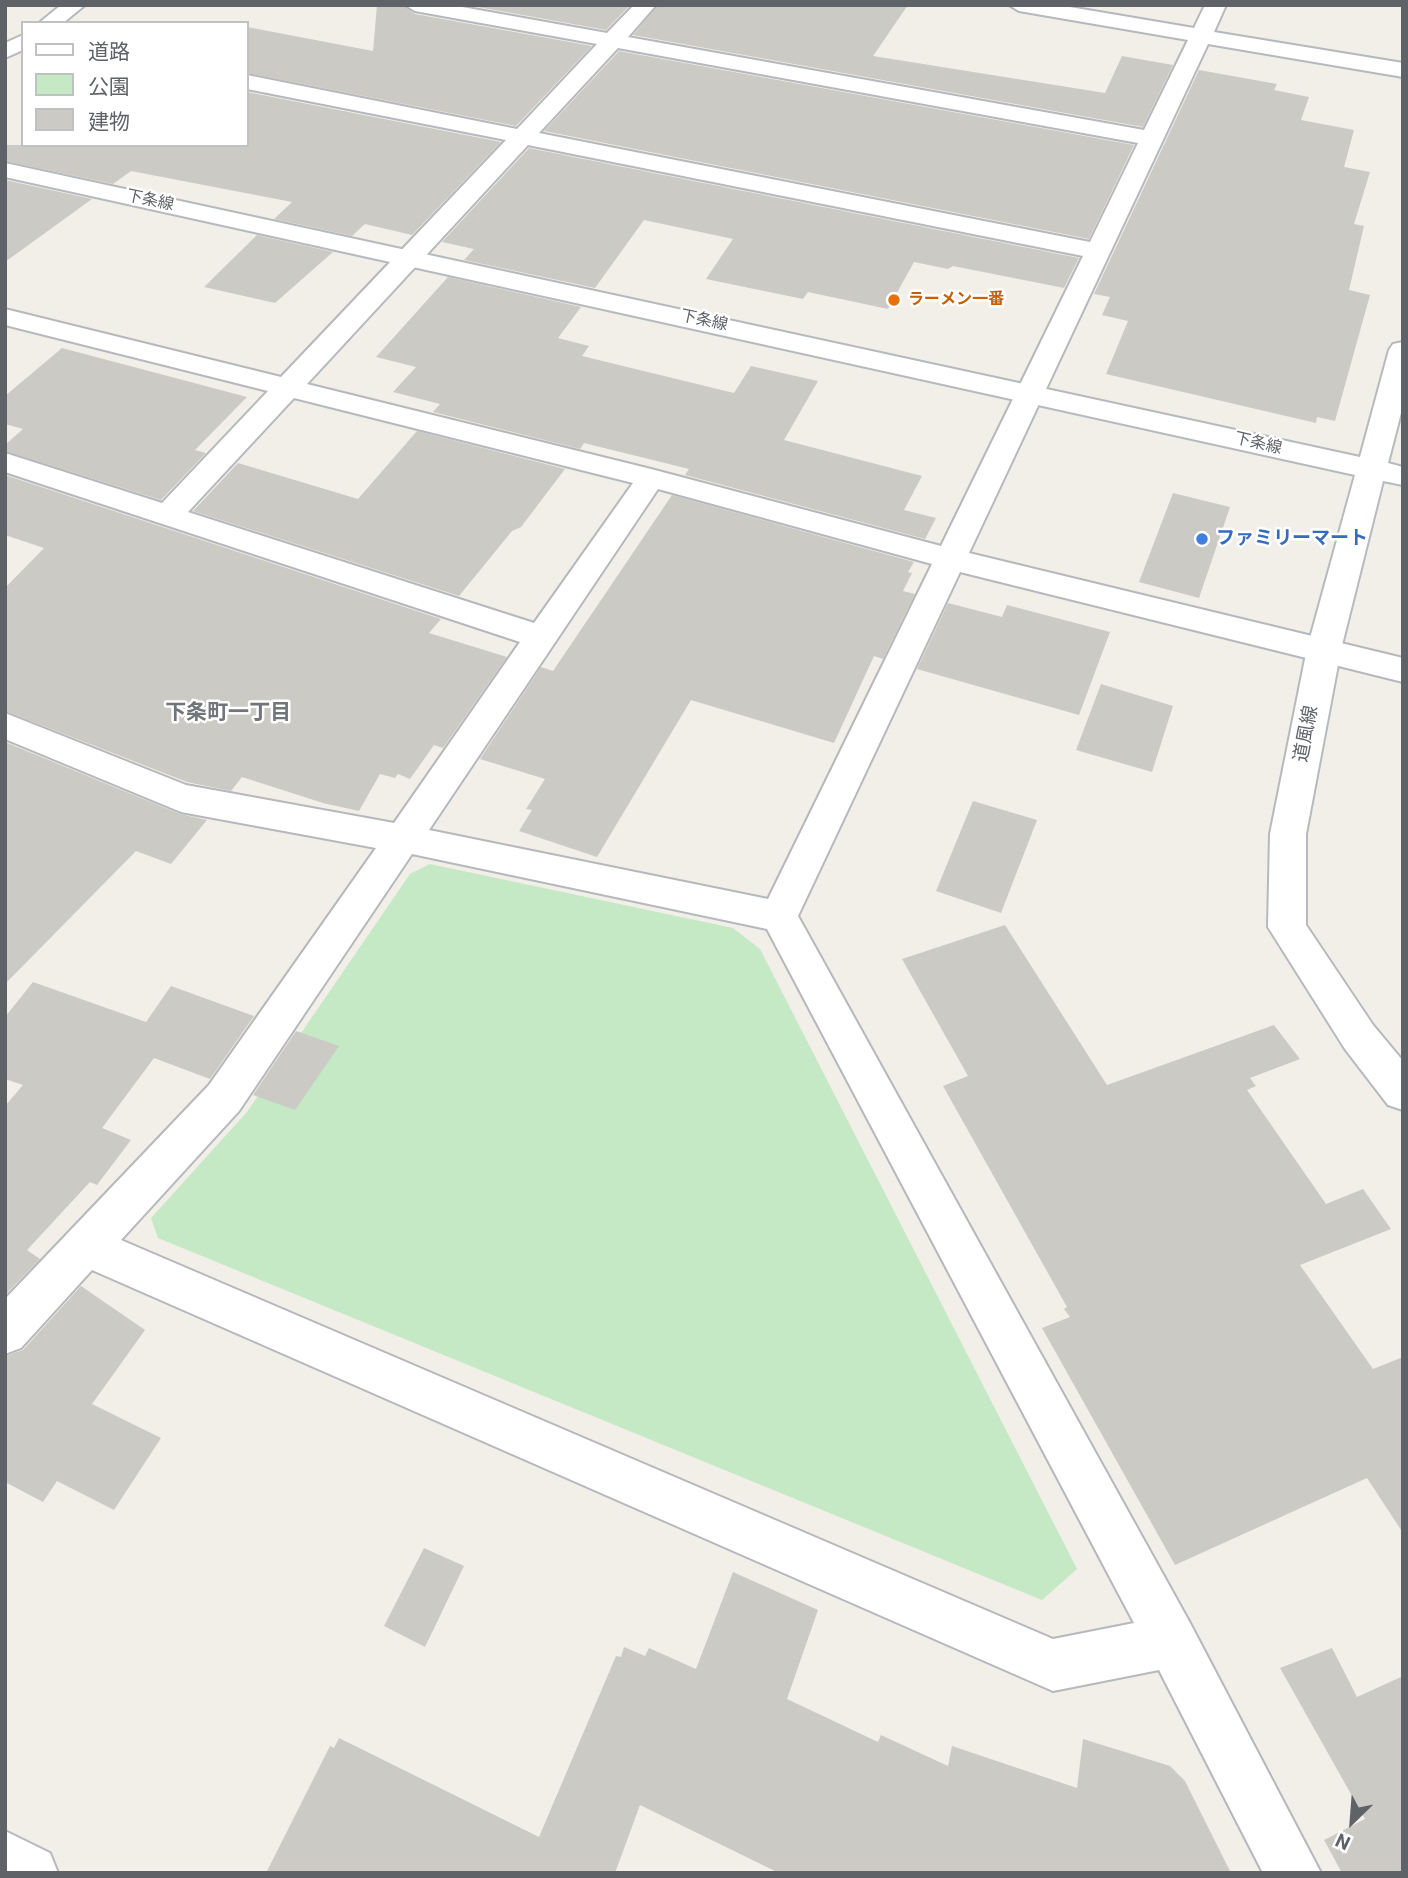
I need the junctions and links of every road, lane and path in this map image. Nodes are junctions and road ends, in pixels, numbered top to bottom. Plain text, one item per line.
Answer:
1 (75, 5) edge
2 (415, 5) edge
3 (646, 5) edge
4 (1018, 5) edge
5 (1210, 20) edge
6 (52, 21) edge
7 (21, 40) edge
8 (613, 40) junction
9 (5, 52) edge
10 (1403, 70) edge
11 (248, 82) edge
12 (522, 136) junction
13 (1150, 138) junction
14 (5, 170) edge
15 (1097, 251) junction
16 (408, 256) junction
17 (5, 317) edge
18 (1403, 350) edge
19 (290, 387) junction
20 (1029, 393) junction
21 (5, 462) edge
22 (1387, 473) edge
23 (651, 478) junction
24 (168, 514) junction
25 (950, 559) junction
26 (543, 638) junction
27 (1324, 649) junction
28 (1403, 670) edge
29 (5, 725) edge
30 (405, 839) junction
31 (779, 916) junction
32 (1403, 1092) edge
33 (86, 1246) junction
34 (5, 1332) edge
35 (1172, 1641) junction
36 (5, 1859) edge
37 (30, 1873) edge
38 (1293, 1873) edge

1 - 6 street
2 - 8 street
3 - 8 street
4 - 5 street
5 - 10 street
5 - 13 street
7 - 9 street
8 - 12 street
8 - 13 street
11 - 12 street
12 - 15 street
12 - 16 street
13 - 15 street
14 - 16 street, 下条線
15 - 20 street
16 - 19 street
16 - 20 street, 下条線
17 - 19 street
18 - 22 street, 道風線
19 - 23 street
19 - 24 street
20 - 22 street, 下条線
20 - 25 street
21 - 24 street
22 - 27 street, 道風線
23 - 25 street
23 - 26 street
24 - 26 street
25 - 27 street
25 - 31 street
26 - 30 street
27 - 28 street
27 - 32 street, 道風線
29 - 30 street
30 - 31 street
30 - 33 street
31 - 35 street
33 - 34 street
33 - 35 street
35 - 38 street
36 - 37 street

